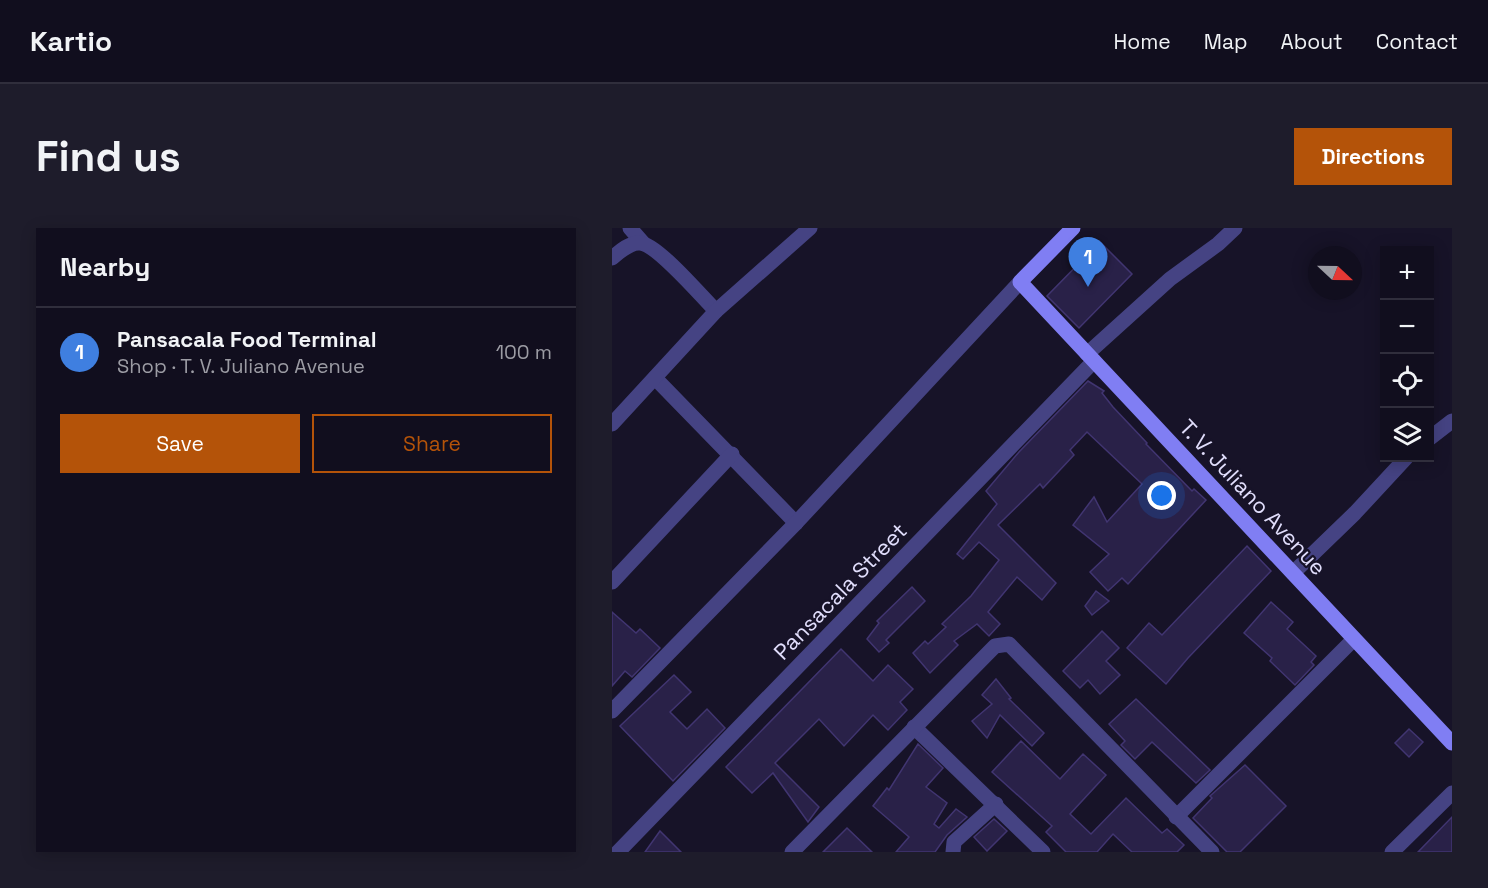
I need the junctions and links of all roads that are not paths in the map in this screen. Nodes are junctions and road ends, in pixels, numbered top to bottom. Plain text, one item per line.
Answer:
1 (630, 228) edge
2 (810, 228) edge
3 (1073, 228) edge
4 (1235, 228) edge
5 (643, 243) junction
6 (612, 258) edge
7 (1020, 282) junction
8 (716, 311) junction
9 (1091, 357) junction
10 (655, 378) junction
11 (1452, 421) edge
12 (612, 424) edge
13 (1434, 435) edge
14 (732, 454) junction
15 (1402, 462) edge
16 (796, 523) junction
17 (1293, 573) junction
18 (612, 582) edge
19 (1354, 639) junction
20 (612, 711) edge
21 (915, 727) junction
22 (1452, 743) edge
23 (1452, 793) edge
24 (996, 804) junction
25 (1176, 817) junction
26 (801, 849) edge
27 (618, 852) edge
28 (953, 852) edge
29 (1043, 852) edge
30 (1212, 852) edge
31 (1392, 852) edge

1 - 5 street
2 - 8 street
3 - 7 main road
4 - 9 street, Pansacala Street
5 - 6 street
5 - 8 street
7 - 9 main road, T. V. Juliano Avenue
7 - 16 street
8 - 10 street
9 - 17 main road, T. V. Juliano Avenue
9 - 27 street, Pansacala Street
10 - 12 street
10 - 14 street
11 - 13 street
14 - 16 street
14 - 18 street
15 - 17 street
16 - 20 street
17 - 19 main road, T. V. Juliano Avenue
19 - 22 main road, T. V. Juliano Avenue
19 - 25 street
21 - 24 street
21 - 25 street
21 - 26 street
23 - 31 street
24 - 28 street
24 - 29 street
25 - 30 street

